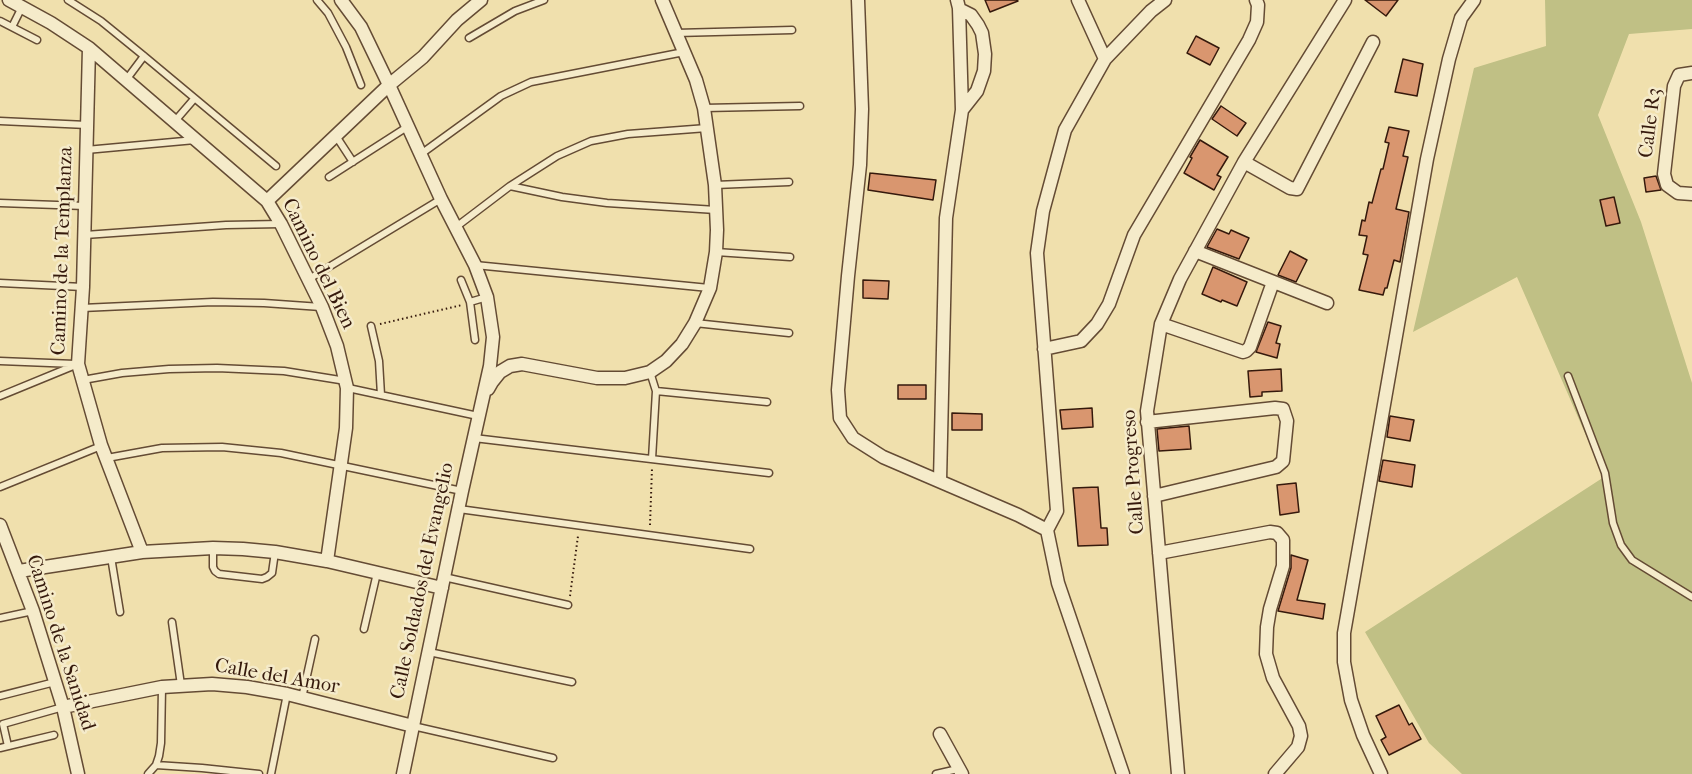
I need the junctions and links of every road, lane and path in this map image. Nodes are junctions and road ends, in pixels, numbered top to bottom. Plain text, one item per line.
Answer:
1 (9, 0) edge
2 (68, 0) edge
3 (317, 0) edge
4 (341, 0) edge
5 (481, 0) edge
6 (544, 0) edge
7 (662, 0) edge
8 (858, 0) edge
9 (1078, 0) edge
10 (1165, 0) edge
11 (1256, 0) edge
12 (1345, 0) edge
13 (1474, 0) edge
14 (958, 5) edge
15 (22, 7) junction
16 (0, 21) edge
17 (12, 27) junction
18 (792, 30) dead end
19 (675, 33) junction
20 (469, 38) dead end
21 (37, 40) dead end
22 (1373, 42) dead end
23 (89, 48) junction
24 (684, 52) junction
25 (144, 56) junction
26 (1105, 59) junction
27 (1692, 73) edge
28 (126, 80) junction
29 (361, 85) dead end
30 (389, 85) junction
31 (194, 99) junction
32 (800, 106) dead end
33 (704, 108) junction
34 (962, 110) junction
35 (0, 121) edge
36 (175, 122) junction
37 (87, 125) junction
38 (408, 127) junction
39 (707, 128) junction
40 (336, 136) junction
41 (196, 140) junction
42 (86, 150) junction
43 (420, 154) junction
44 (352, 162) junction
45 (1244, 162) junction
46 (276, 166) dead end
47 (329, 177) dead end
48 (789, 182) dead end
49 (715, 185) junction
50 (510, 186) junction
51 (1692, 194) edge
52 (441, 199) junction
53 (267, 201) junction
54 (0, 203) edge
55 (85, 206) junction
56 (716, 210) junction
57 (281, 224) junction
58 (455, 227) junction
59 (85, 236) junction
60 (1195, 251) junction
61 (716, 252) junction
62 (790, 257) dead end
63 (475, 265) junction
64 (309, 279) junction
65 (461, 280) dead end
66 (1273, 282) junction
67 (0, 284) edge
68 (83, 287) junction
69 (710, 288) junction
70 (487, 297) junction
71 (470, 302) junction
72 (1327, 303) dead end
73 (322, 307) junction
74 (82, 308) junction
75 (695, 323) junction
76 (1161, 324) junction
77 (371, 326) joint
78 (789, 333) dead end
79 (475, 340) dead end
80 (1044, 349) junction
81 (0, 361) edge
82 (78, 364) junction
83 (650, 372) junction
84 (1568, 376) dead end
85 (82, 380) junction
86 (346, 385) junction
87 (656, 391) junction
88 (381, 395) junction
89 (0, 396) edge
90 (484, 397) junction
91 (767, 402) dead end
92 (479, 416) junction
93 (1147, 422) junction
94 (474, 438) junction
95 (101, 445) junction
96 (106, 458) junction
97 (652, 459) junction
98 (341, 465) junction
99 (769, 473) dead end
100 (939, 481) junction
101 (0, 487) edge
102 (462, 491) junction
103 (1154, 496) junction
104 (458, 508) junction
105 (579, 525) junction
106 (0, 526) edge
107 (1047, 530) junction
108 (649, 534) junction
109 (213, 548) junction
110 (750, 549) dead end
111 (142, 552) junction
112 (275, 552) junction
113 (1159, 553) junction
114 (111, 557) junction
115 (327, 561) junction
116 (19, 571) junction
117 (377, 573) junction
118 (443, 582) junction
119 (1692, 597) edge
120 (568, 605) joint
121 (33, 611) junction
122 (120, 612) dead end
123 (0, 618) edge
124 (172, 622) dead end
125 (364, 629) dead end
126 (315, 639) dead end
127 (429, 652) junction
128 (55, 682) junction
129 (572, 682) dead end
130 (181, 685) junction
131 (162, 687) junction
132 (287, 694) junction
133 (0, 696) edge
134 (302, 698) junction
135 (63, 707) junction
136 (413, 726) junction
137 (940, 734) dead end
138 (54, 735) dead end
139 (8, 746) junction
140 (0, 748) edge
141 (553, 758) dead end
142 (156, 765) junction
143 (960, 772) edge
144 (78, 774) edge
145 (148, 774) edge
146 (259, 774) edge
147 (271, 774) edge
148 (403, 774) edge
149 (936, 774) edge
150 (1123, 774) edge
151 (1178, 774) edge
152 (1275, 774) edge
153 (1382, 774) edge

1 - 15 street, Camino del Bien
2 - 25 lane
3 - 29 lane
4 - 30 street
5 - 30 street
6 - 20 lane
7 - 19 street
8 - 100 street
9 - 26 street
10 - 26 street
11 - 80 street
12 - 45 street, Calle Progreso
13 - 153 street
14 - 34 street
14 - 34 street
15 - 17 lane
15 - 23 street, Camino del Bien
16 - 17 lane
17 - 21 lane
18 - 19 lane
19 - 24 street
22 - 45 street
23 - 28 street, Camino del Bien
23 - 37 street, Camino de la Templanza
24 - 33 street
24 - 43 lane
25 - 28 lane
25 - 31 lane
26 - 80 street
27 - 51 street, Calle R3
28 - 36 street, Camino del Bien
30 - 38 street
30 - 40 street
31 - 36 lane
31 - 46 lane
32 - 33 lane
33 - 39 street
34 - 100 street
35 - 37 lane
36 - 41 street, Camino del Bien
37 - 42 street, Camino de la Templanza
38 - 43 street
38 - 44 lane
39 - 49 street
39 - 50 lane
40 - 44 lane
40 - 53 street
41 - 42 lane
41 - 53 street, Camino del Bien
42 - 55 street, Camino de la Templanza
43 - 52 street
44 - 47 lane
45 - 60 street, Calle Progreso
48 - 49 lane
49 - 56 street
50 - 56 lane
50 - 58 lane
52 - 58 street
52 - 64 lane
53 - 57 street, Camino del Bien
54 - 55 lane
55 - 59 street, Camino de la Templanza
56 - 61 street
57 - 59 lane
57 - 64 street, Camino del Bien
58 - 63 street
59 - 68 street, Camino de la Templanza
60 - 66 street
60 - 76 street, Calle Progreso
61 - 62 lane
61 - 69 street
63 - 69 lane
63 - 70 street
64 - 73 street, Camino del Bien
65 - 71 lane
66 - 72 street
66 - 76 street
67 - 68 lane
68 - 74 street, Camino de la Templanza
69 - 75 street
70 - 71 lane
70 - 90 street
71 - 77 path
71 - 79 lane
73 - 74 lane
73 - 86 street, Camino del Bien
74 - 82 street, Camino de la Templanza
75 - 78 lane
75 - 83 street
76 - 93 street, Calle Progreso
77 - 88 lane
80 - 107 street
81 - 82 lane
82 - 85 street, Camino de la Templanza
82 - 89 lane
83 - 87 lane
83 - 90 street
84 - 119 lane
85 - 86 lane
85 - 95 street, Camino de la Templanza
86 - 88 lane
86 - 98 street, Camino del Bien
87 - 91 lane
87 - 97 lane
88 - 92 lane
90 - 92 street, Calle Soldados del Evangelio
92 - 94 street, Calle Soldados del Evangelio
93 - 103 street, Calle Progreso
93 - 103 street
94 - 97 lane
94 - 102 street, Calle Soldados del Evangelio
95 - 96 street, Camino de la Templanza
95 - 101 lane
96 - 98 lane
96 - 111 street, Camino de la Templanza
97 - 99 lane
97 - 108 path
98 - 102 lane
98 - 115 street, Camino del Bien
100 - 107 street
102 - 104 street, Calle Soldados del Evangelio
103 - 113 street, Calle Progreso
104 - 105 lane
104 - 118 street, Calle Soldados del Evangelio
105 - 108 lane
105 - 120 path
106 - 116 street, Camino de la Sanidad
107 - 150 street
108 - 110 lane
109 - 111 street
109 - 112 street
109 - 112 lane
111 - 114 street
112 - 115 street
113 - 151 street, Calle Progreso
113 - 152 street
114 - 116 street
114 - 122 lane
115 - 117 street
116 - 121 street, Camino de la Sanidad
117 - 118 street
117 - 125 lane
118 - 120 lane
118 - 127 street, Calle Soldados del Evangelio
121 - 123 lane
121 - 128 street, Camino de la Sanidad
124 - 130 lane
126 - 134 lane
127 - 129 lane
127 - 136 street, Calle Soldados del Evangelio
128 - 133 lane
128 - 135 street, Camino de la Sanidad
130 - 131 street, Calle del Amor
130 - 132 street, Calle del Amor
131 - 135 street, Calle del Amor
131 - 142 lane
132 - 134 street, Calle del Amor
132 - 147 lane
134 - 136 street, Calle del Amor
135 - 139 lane
135 - 144 street, Camino de la Sanidad
136 - 141 lane
136 - 148 street, Calle Soldados del Evangelio
137 - 143 street
138 - 139 lane
139 - 140 lane
142 - 145 lane
142 - 146 lane
143 - 149 lane

